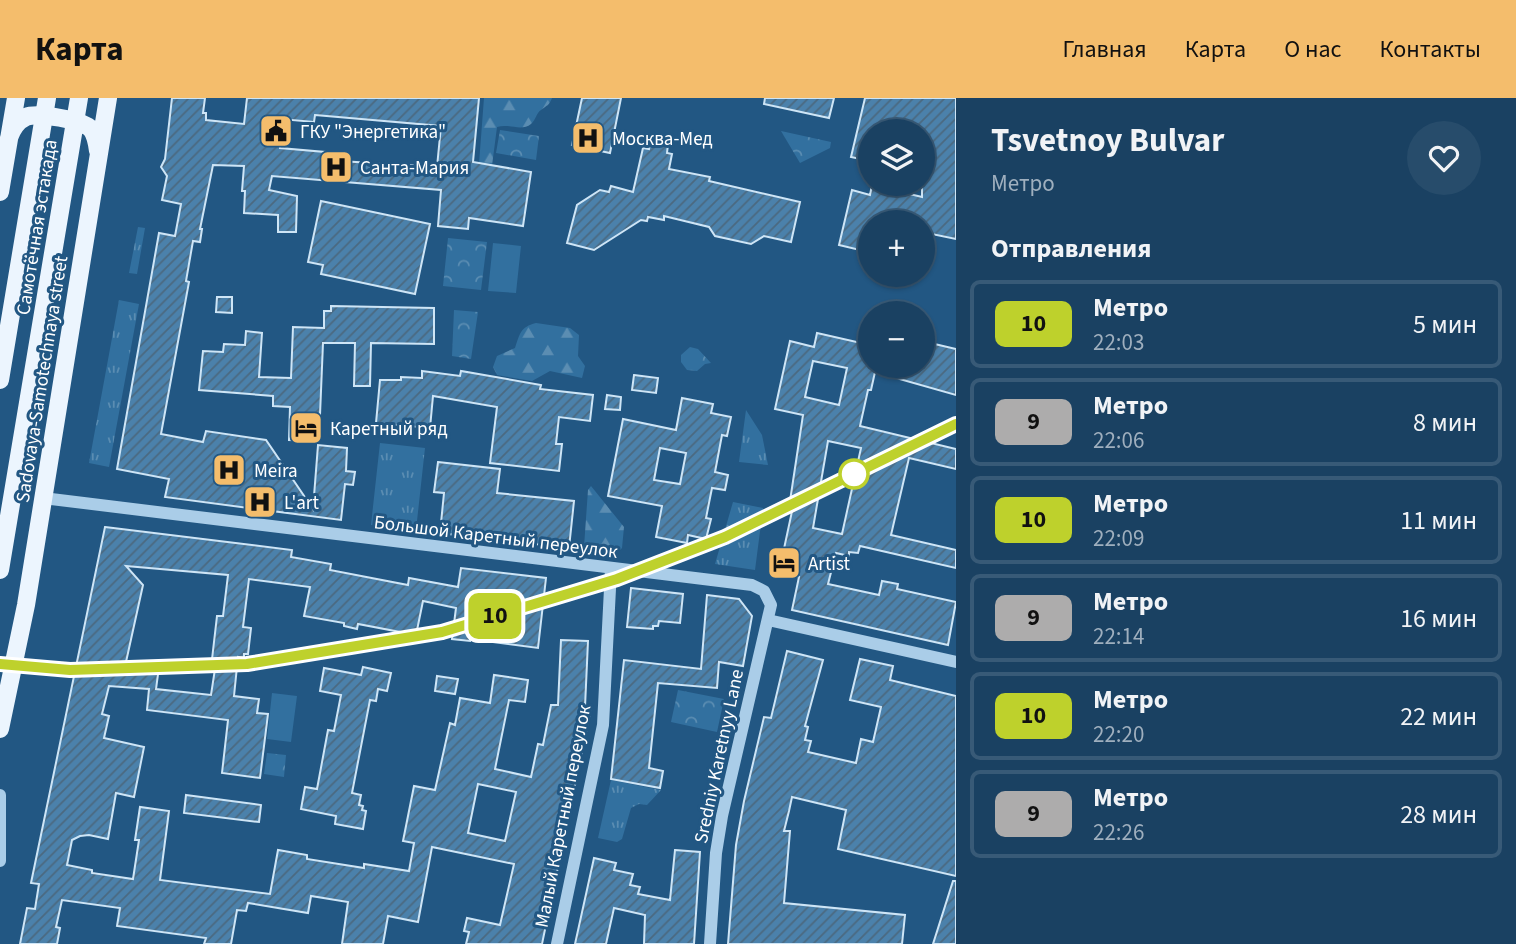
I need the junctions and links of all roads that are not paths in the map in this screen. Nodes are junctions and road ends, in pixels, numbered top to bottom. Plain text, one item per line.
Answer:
1 (16, 98) edge
2 (47, 98) edge
3 (79, 98) edge
4 (108, 98) edge
5 (9, 138) junction
6 (99, 159) junction
7 (0, 192) edge
8 (0, 380) edge
9 (43, 498) junction
10 (611, 569) junction
11 (0, 570) edge
12 (768, 620) junction
13 (956, 662) edge
14 (0, 729) edge
15 (0, 795) edge
16 (0, 861) edge
17 (557, 944) edge
18 (710, 944) edge

1 - 5 main road
2 - 8 main road, Самотёчная эстакада, bridge
3 - 11 main road, Самотёчная эстакада, bridge
4 - 6 main road, Sadovaya-Samotechnaya street
5 - 6 main road
5 - 7 main road
6 - 9 main road, Sadovaya-Samotechnaya street
9 - 10 street, Большой Каретный переулок
9 - 14 main road, Sadovaya-Samotechnaya street
10 - 12 street, Большой Каретный переулок
10 - 17 street, Малый Каретный переулок
12 - 13 street
12 - 18 street, Sredniy Karetnyy Lane
15 - 16 street

